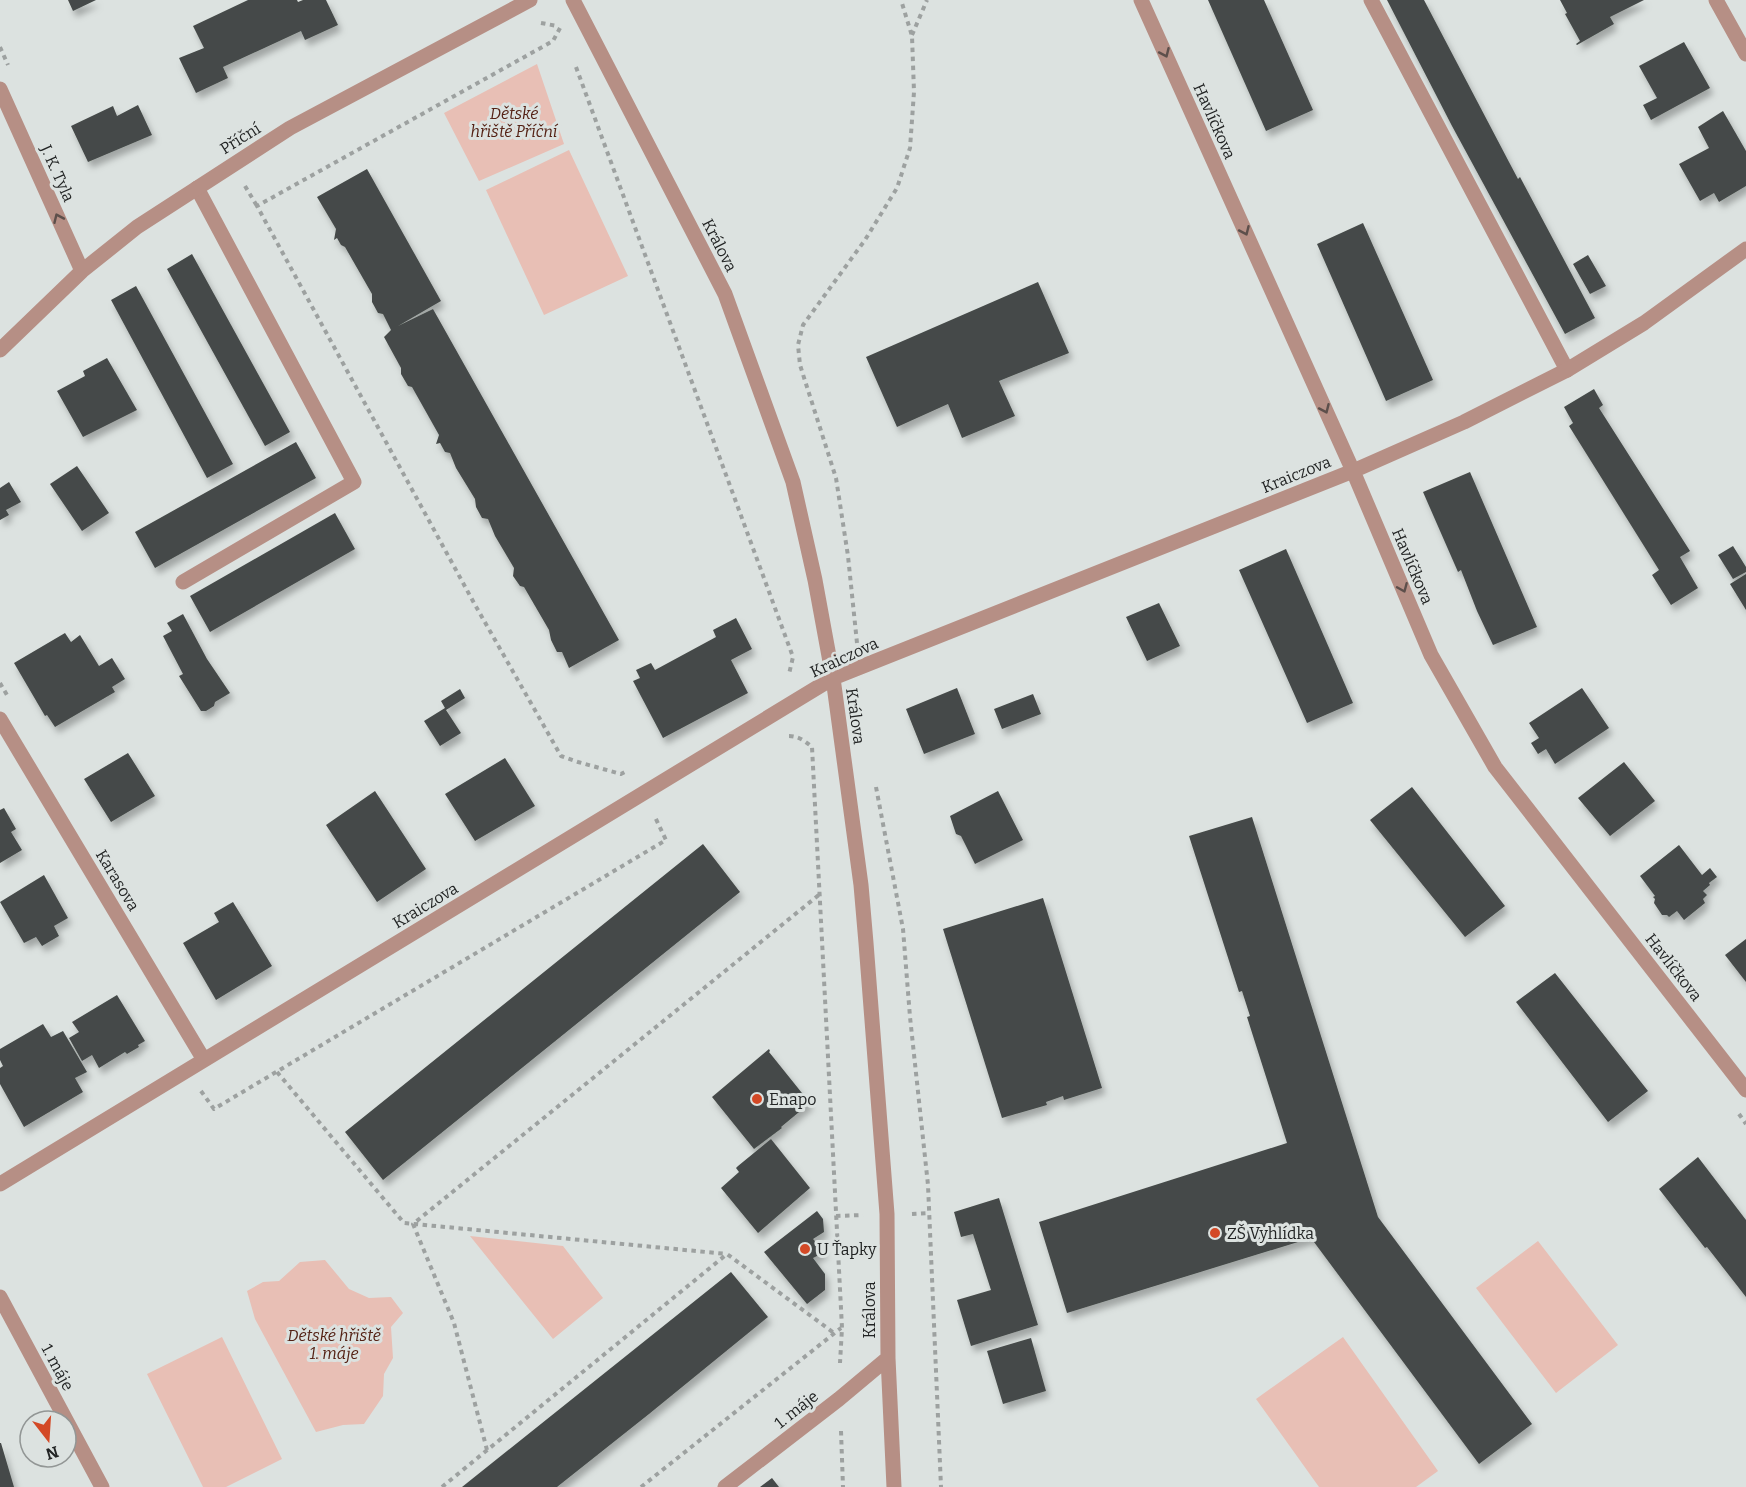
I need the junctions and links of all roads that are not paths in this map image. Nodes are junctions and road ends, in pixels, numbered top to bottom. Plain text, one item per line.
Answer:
1 (530, 0) edge
2 (573, 0) edge
3 (1141, 0) edge
4 (1371, 0) edge
5 (1716, 0) edge
6 (1746, 54) edge
7 (0, 89) edge
8 (196, 188) junction
9 (1746, 249) edge
10 (82, 271) junction
11 (0, 350) edge
12 (1567, 370) junction
13 (1353, 471) junction
14 (183, 582) dead end
15 (833, 678) junction
16 (0, 719) edge
17 (204, 1060) junction
18 (1746, 1090) edge
19 (0, 1184) edge
20 (0, 1297) edge
21 (888, 1358) junction
22 (102, 1487) edge
23 (725, 1487) edge
24 (894, 1487) edge

1 - 8 street, Příční
2 - 15 street, Králova
3 -> 13 street, Havlíčkova
4 - 12 street
5 - 6 street
10 -> 7 street, J. K. Tyla
8 - 10 street, Příční
8 - 14 street
9 - 12 street, Kraiczova
10 - 11 street, Příční
12 - 13 street, Kraiczova
13 - 15 street, Kraiczova
13 -> 18 street, Havlíčkova
15 - 17 street, Kraiczova
15 - 21 street, Králova
16 - 17 street, Karasova
17 - 19 street, Kraiczova
20 - 22 street, 1. máje
21 - 23 street, 1. máje
21 - 24 street, Králova

